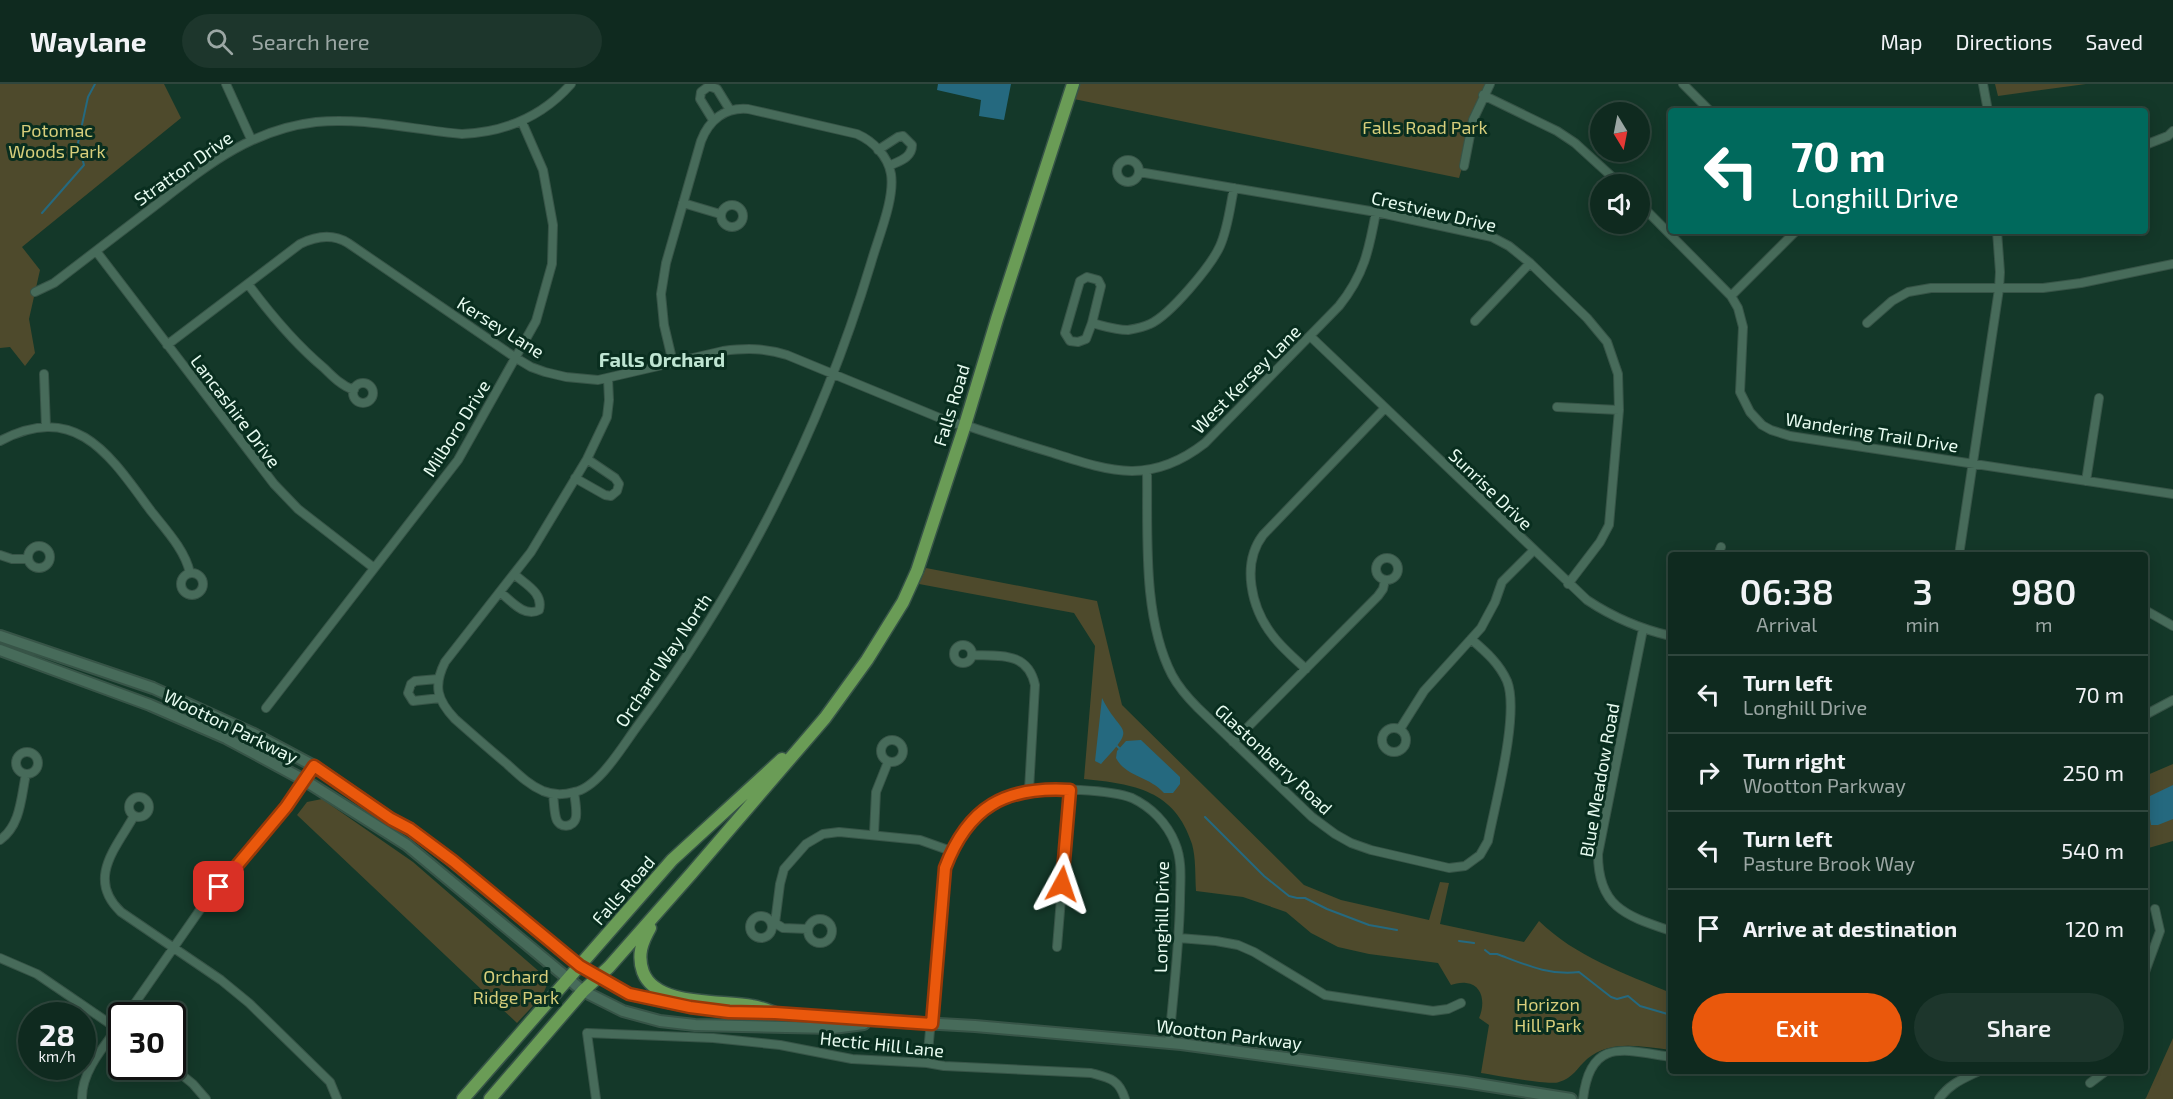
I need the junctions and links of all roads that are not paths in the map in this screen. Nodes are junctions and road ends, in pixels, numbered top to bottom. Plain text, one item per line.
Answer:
1 (226, 84) edge
2 (571, 84) edge
3 (1073, 84) edge
4 (1490, 84) edge
5 (1683, 84) edge
6 (1983, 84) edge
7 (1483, 95) junction
8 (1707, 108) edge
9 (1987, 108) edge
10 (730, 110) junction
11 (713, 120) junction
12 (522, 122) junction
13 (2173, 131) edge
14 (251, 139) junction
15 (2148, 144) edge
16 (878, 150) junction
17 (889, 166) junction
18 (1464, 166) dead end
19 (1139, 172) dead end
20 (1609, 174) edge
21 (1234, 188) junction
22 (684, 203) junction
23 (1376, 212) junction
24 (720, 214) dead end
25 (1650, 214) edge
26 (1668, 232) edge
27 (1670, 234) edge
28 (1793, 234) edge
29 (1997, 234) edge
30 (96, 251) junction
31 (1530, 263) junction
32 (2173, 264) edge
33 (248, 284) junction
34 (1999, 289) junction
35 (35, 292) dead end
36 (1731, 296) junction
37 (1475, 321) dead end
38 (1092, 323) junction
39 (1867, 323) dead end
40 (1310, 336) junction
41 (168, 345) junction
42 (516, 358) junction
43 (673, 363) junction
44 (44, 374) dead end
45 (834, 374) junction
46 (608, 379) junction
47 (354, 390) dead end
48 (2099, 398) dead end
49 (1557, 407) dead end
50 (1385, 408) junction
51 (1619, 410) junction
52 (965, 425) junction
53 (46, 427) junction
54 (0, 441) edge
55 (587, 459) junction
56 (1973, 464) junction
57 (1147, 470) junction
58 (575, 478) junction
59 (2086, 481) junction
60 (2173, 494) edge
61 (1534, 550) junction
62 (1959, 552) edge
63 (0, 555) edge
64 (28, 559) dead end
65 (374, 568) junction
66 (190, 573) dead end
67 (514, 574) junction
68 (1385, 580) dead end
69 (1568, 584) junction
70 (500, 592) junction
71 (2148, 612) edge
72 (2173, 626) edge
73 (1643, 630) junction
74 (1668, 635) edge
75 (0, 636) edge
76 (1471, 639) junction
77 (0, 650) edge
78 (973, 655) dead end
79 (1306, 669) junction
80 (438, 679) junction
81 (440, 698) junction
82 (2173, 700) edge
83 (266, 708) dead end
84 (2148, 713) edge
85 (825, 718) junction
86 (1400, 729) dead end
87 (1233, 742) junction
88 (888, 762) dead end
89 (314, 766) junction
90 (26, 774) dead end
91 (304, 780) junction
92 (1029, 790) junction
93 (1070, 790) junction
94 (574, 792) junction
95 (554, 794) junction
96 (134, 816) dead end
97 (874, 834) junction
98 (0, 840) edge
99 (951, 851) junction
100 (667, 901) junction
101 (2155, 909) dead end
102 (808, 929) dead end
103 (1668, 931) edge
104 (1179, 938) junction
105 (174, 947) junction
106 (1057, 947) dead end
107 (2148, 953) edge
108 (0, 958) edge
109 (580, 966) junction
110 (598, 978) junction
111 (568, 979) junction
112 (583, 991) junction
113 (136, 1002) edge
114 (1461, 1004) dead end
115 (775, 1013) junction
116 (108, 1019) edge
117 (882, 1022) junction
118 (932, 1024) junction
119 (1169, 1043) junction
120 (108, 1044) edge
121 (1668, 1057) edge
122 (927, 1063) junction
123 (1973, 1074) edge
124 (2102, 1074) edge
125 (186, 1078) edge
126 (2090, 1083) dead end
127 (82, 1099) edge
128 (206, 1099) edge
129 (337, 1099) edge
130 (463, 1099) edge
131 (490, 1099) edge
132 (596, 1099) edge
133 (1125, 1099) edge
134 (1570, 1099) edge
135 (1583, 1099) edge
136 (1939, 1099) edge

1 - 14 street
2 - 12 street, Stratton Drive
3 - 52 main road, Falls Road
4 - 7 street
5 - 8 street
6 - 9 street
7 - 18 street
7 - 20 street
10 - 11 street
10 - 11 street
10 - 16 street
11 - 22 street
12 - 14 street, Stratton Drive
12 - 42 street, Milboro Drive
13 - 15 street
14 - 30 street, Stratton Drive
16 - 17 street
16 - 17 street
17 - 45 street, Orchard Way North
19 - 21 street, Crestview Drive
21 - 23 street, Crestview Drive
21 - 38 street
22 - 24 street
22 - 43 street
23 - 31 street, Crestview Drive
23 - 40 street, West Kersey Lane
25 - 26 street, Wandering Trail Drive
27 - 36 street, Wandering Trail Drive
28 - 36 street
29 - 34 street
30 - 35 street, Stratton Drive
30 - 41 street, Lancashire Drive
31 - 37 street
31 - 51 street, Crestview Drive
32 - 34 street
33 - 41 street, Kersey Lane
33 - 42 street, Kersey Lane
33 - 47 street
34 - 39 street
34 - 56 street
36 - 56 street, Wandering Trail Drive
38 - 38 street
40 - 50 street, Sunrise Drive
40 - 57 street, West Kersey Lane
41 - 65 street, Lancashire Drive
42 - 46 street, Kersey Lane
42 - 65 street, Milboro Drive
43 - 45 street, Kersey Lane
43 - 46 street, Kersey Lane
44 - 53 street
45 - 52 street, Kersey Lane
45 - 94 street, Orchard Way North
46 - 55 street
48 - 59 street
49 - 51 street
50 - 61 street, Sunrise Drive
50 - 79 street
51 - 69 street, Crestview Drive
52 - 57 street, West Kersey Lane
52 - 85 main road, Falls Road
53 - 54 street
53 - 66 street
55 - 58 street
55 - 58 street
56 - 59 street, Wandering Trail Drive
56 - 62 street
57 - 87 street, Glastonberry Road
58 - 67 street
59 - 60 street, Wandering Trail Drive
61 - 69 street, Sunrise Drive
61 - 76 street
63 - 64 street
65 - 83 street, Milboro Drive
67 - 70 street
67 - 70 street
68 - 79 street
69 - 73 street, Sunrise Drive
70 - 80 street
71 - 72 street
73 - 74 street, Sunrise Drive
73 - 103 street, Blue Meadow Road
75 - 89 main road, Wootton Parkway
76 - 86 street
76 - 87 street, Glastonberry Road
77 - 91 main road, Wootton Parkway
78 - 92 street
79 - 87 street
80 - 81 street
80 - 81 street
81 - 95 street
82 - 84 street
85 - 100 main road, Falls Road
85 - 109 main road, Falls Road
88 - 97 street
89 - 91 street
89 - 109 main road, Wootton Parkway
90 - 98 street
91 - 105 street
91 - 111 main road, Wootton Parkway
92 - 93 street, Longhill Drive
92 - 99 street, Longhill Drive
93 - 104 street, Longhill Drive
93 - 106 street
94 - 95 street, Orchard Way North
94 - 95 street
96 - 105 street
97 - 99 street
97 - 102 street
99 - 118 street, Longhill Drive
100 - 110 main road, Falls Road
100 - 115 main road
101 - 107 street
104 - 114 street
104 - 119 street, Longhill Drive
105 - 113 street
105 - 129 street
108 - 116 street
109 - 110 main road, Wootton Parkway
109 - 111 main road, Falls Road
110 - 112 main road, Falls Road
110 - 115 main road, Wootton Parkway
111 - 112 main road, Wootton Parkway
111 - 130 main road, Falls Road
112 - 117 main road, Wootton Parkway
112 - 131 main road, Falls Road
115 - 117 main road, Wootton Parkway
117 - 118 main road, Wootton Parkway
118 - 119 main road, Wootton Parkway
118 - 122 street, Longhill Drive
119 - 134 main road, Wootton Parkway
120 - 127 street
121 - 135 street
122 - 132 street, Hectic Hill Lane
122 - 133 street, Hectic Hill Lane
123 - 136 street
124 - 126 street
125 - 128 street

